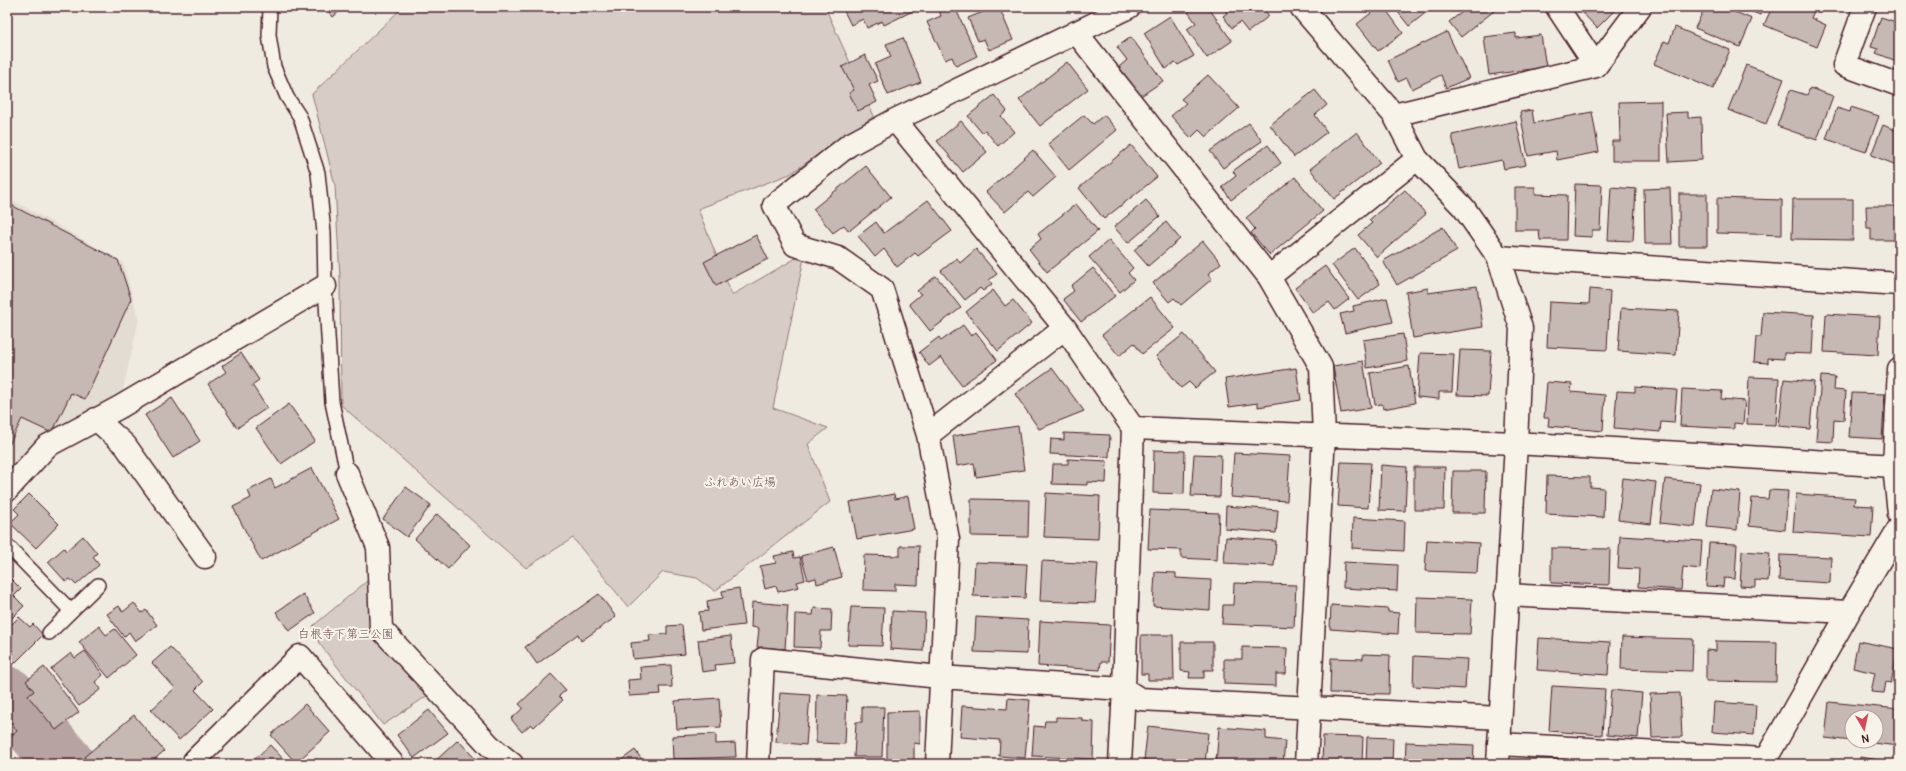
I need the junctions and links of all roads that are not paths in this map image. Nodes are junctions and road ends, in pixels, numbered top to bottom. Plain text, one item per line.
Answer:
1 (270, 7) edge
2 (1129, 7) edge
3 (1300, 7) edge
4 (1557, 7) edge
5 (1640, 7) edge
6 (1865, 7) edge
7 (1076, 32) junction
8 (1596, 66) junction
9 (1899, 85) edge
10 (1394, 115) junction
11 (895, 120) junction
12 (1417, 159) junction
13 (1498, 257) junction
14 (1269, 277) junction
15 (1899, 284) edge
16 (325, 286) junction
17 (1065, 328) junction
18 (1899, 368) edge
19 (96, 419) junction
20 (1133, 428) junction
21 (928, 435) junction
22 (1324, 435) junction
23 (1516, 443) junction
24 (1894, 466) junction
25 (347, 473) joint
26 (7, 490) edge
27 (1899, 514) edge
28 (1899, 528) edge
29 (7, 545) edge
30 (205, 557) dead end
31 (98, 585) dead end
32 (1506, 595) junction
33 (71, 611) junction
34 (1849, 612) junction
35 (49, 634) dead end
36 (940, 677) junction
37 (1124, 689) junction
38 (1309, 707) junction
39 (1500, 718) junction
40 (1498, 754) edge
41 (1763, 762) edge
42 (196, 764) edge
43 (393, 764) edge
44 (512, 764) edge
45 (758, 764) edge
46 (937, 764) edge
47 (1120, 764) edge
48 (1306, 764) edge

1 - 16 lane
2 - 7 street
3 - 10 street
4 - 8 street
5 - 8 street
6 - 9 street
7 - 11 street
7 - 14 street
8 - 10 street
10 - 12 street
11 - 17 street
11 - 21 street
12 - 13 street
12 - 14 street
13 - 15 street
13 - 23 street
14 - 22 street
16 - 19 street
16 - 25 lane
17 - 20 street
17 - 21 street
18 - 24 street
19 - 26 street
19 - 30 street
20 - 22 street
20 - 37 street
21 - 36 street
22 - 23 street
22 - 38 street
23 - 24 street
23 - 32 street
24 - 27 street
25 - 44 street
28 - 34 street
29 - 33 lane
31 - 33 lane
32 - 34 street
32 - 39 street
33 - 35 lane
34 - 41 street
36 - 37 street
36 - 45 street
36 - 46 street
37 - 38 street
37 - 47 street
38 - 39 street
38 - 48 street
39 - 40 street
40 - 41 street
42 - 43 street

